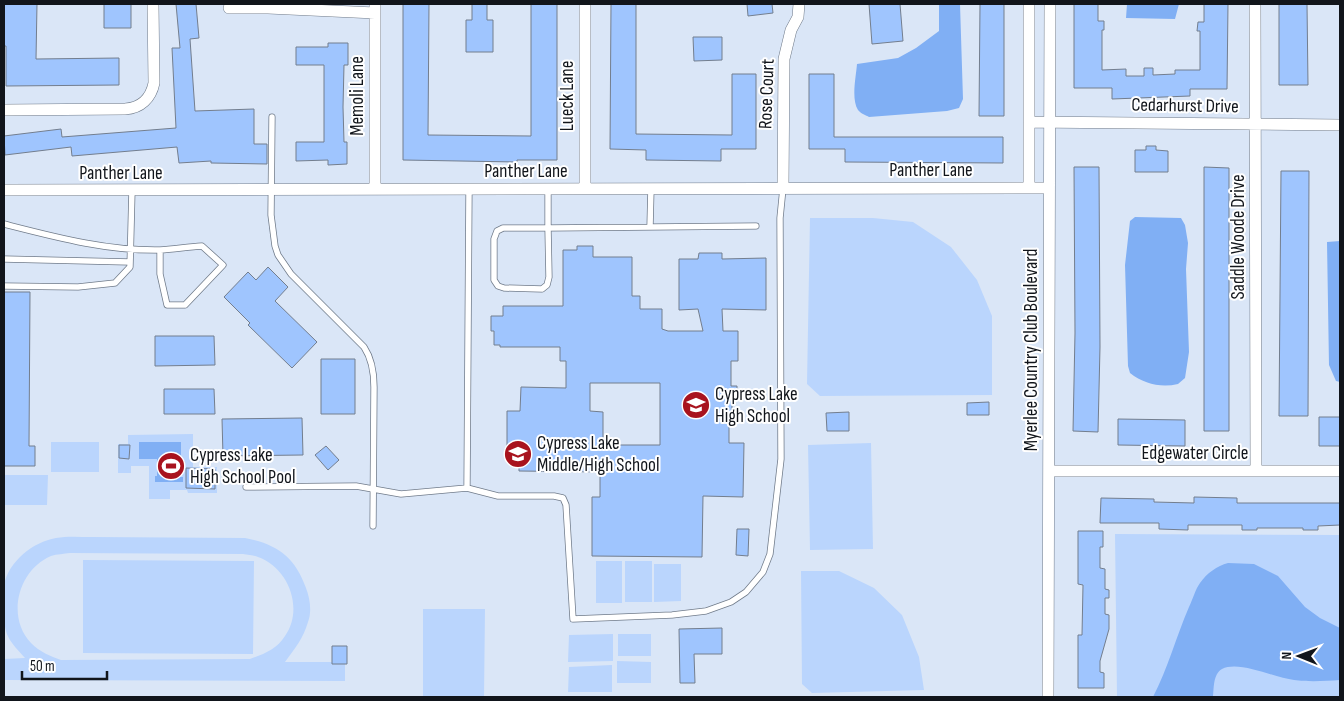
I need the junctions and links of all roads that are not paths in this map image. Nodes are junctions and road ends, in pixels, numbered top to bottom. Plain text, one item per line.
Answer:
1 (153, 4) edge
2 (585, 4) edge
3 (799, 4) edge
4 (1029, 4) edge
5 (1050, 4) edge
6 (1255, 4) edge
7 (229, 8) dead end
8 (375, 9) edge
9 (4, 110) edge
10 (272, 117) dead end
11 (1029, 122) junction
12 (1050, 122) junction
13 (1256, 124) junction
14 (1340, 125) edge
15 (1029, 187) junction
16 (548, 188) junction
17 (585, 188) junction
18 (651, 188) junction
19 (783, 188) junction
20 (1049, 188) junction
21 (375, 189) junction
22 (469, 189) junction
23 (4, 190) edge
24 (132, 190) junction
25 (271, 190) junction
26 (4, 224) edge
27 (756, 226) dead end
28 (650, 227) junction
29 (548, 228) junction
30 (130, 248) junction
31 (160, 250) junction
32 (4, 259) edge
33 (130, 262) junction
34 (4, 286) edge
35 (1049, 471) junction
36 (1256, 471) junction
37 (1340, 471) edge
38 (246, 488) dead end
39 (467, 488) junction
40 (373, 489) junction
41 (373, 526) dead end
42 (1048, 697) edge

1 - 9 street
2 - 17 street, Lueck Lane
3 - 19 street, Rose Court
4 - 11 street
5 - 12 street, Myerlee Country Club Boulevard
6 - 13 street, Saddle Woode Drive
7 - 8 street
8 - 21 street, Memoli Lane
10 - 25 lane
11 - 12 street, Cedarhurst Drive
11 - 15 street
12 - 13 street, Cedarhurst Drive
12 - 20 street, Myerlee Country Club Boulevard
13 - 14 street, Cedarhurst Drive
13 - 36 street, Saddle Woode Drive
15 - 19 street, Panther Lane
15 - 20 street, Panther Lane
16 - 17 street, Panther Lane
16 - 22 street, Panther Lane
16 - 29 lane
17 - 18 street, Panther Lane
18 - 19 street, Panther Lane
18 - 28 lane
19 - 39 lane
20 - 35 street, Myerlee Country Club Boulevard
21 - 22 street, Panther Lane
21 - 25 street, Panther Lane
22 - 39 lane
23 - 24 street, Panther Lane
24 - 25 street, Panther Lane
24 - 30 lane
25 - 40 lane
26 - 30 lane
27 - 28 lane
28 - 29 lane
29 - 29 lane
30 - 31 lane
30 - 33 lane
31 - 31 lane
32 - 33 lane
33 - 34 lane
35 - 36 street, Edgewater Circle
35 - 42 street, Myerlee Country Club Boulevard
36 - 37 street, Edgewater Circle
38 - 40 lane
39 - 40 lane
40 - 41 lane

